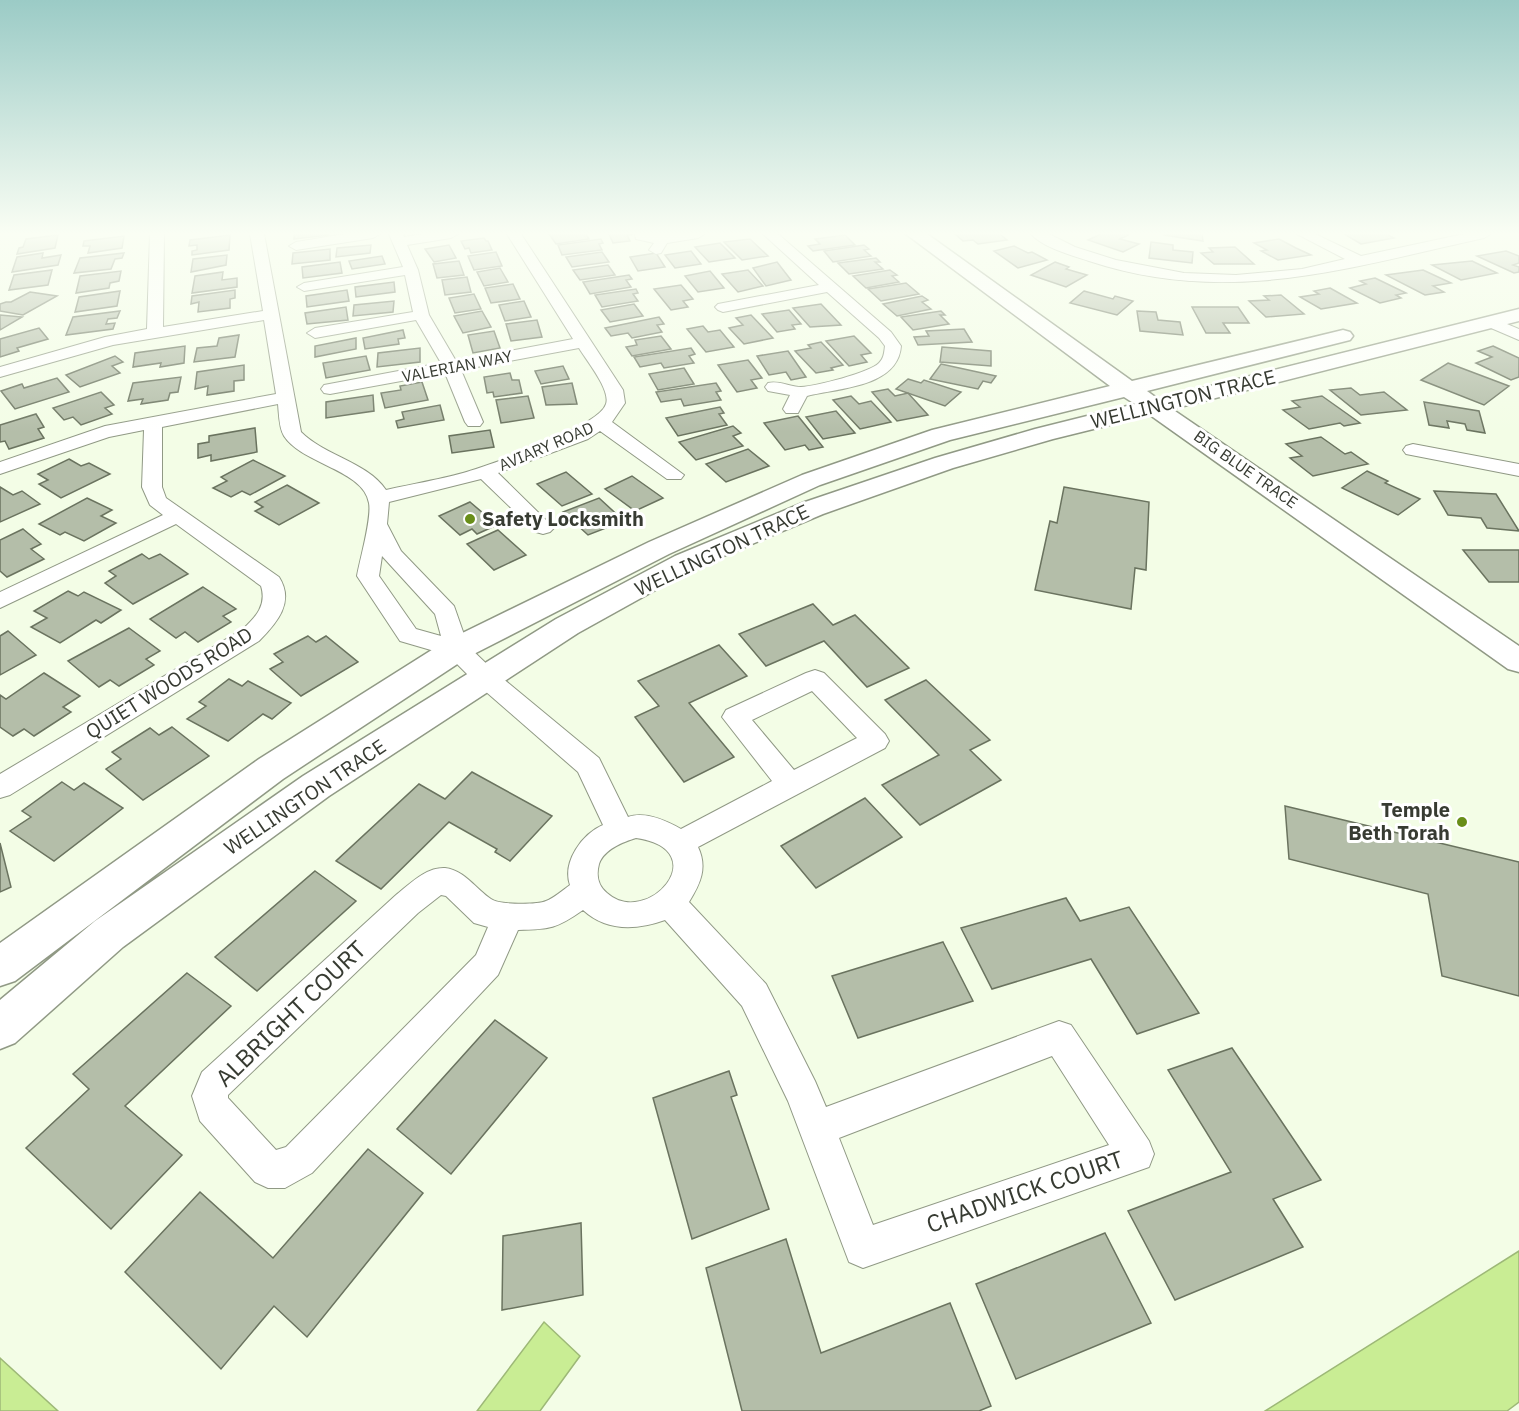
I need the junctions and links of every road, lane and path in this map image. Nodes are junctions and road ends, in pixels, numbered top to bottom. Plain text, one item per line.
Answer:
1 (155, 300) edge
2 (268, 300) edge
3 (418, 300) edge
4 (556, 300) edge
5 (776, 300) edge
6 (845, 300) edge
7 (1006, 300) edge
8 (703, 302) dead end
9 (270, 314) junction
10 (421, 315) junction
11 (1519, 315) edge
12 (1490, 322) junction
13 (1364, 331) dead end
14 (154, 333) junction
15 (315, 333) dead end
16 (1519, 335) edge
17 (583, 342) junction
18 (452, 367) junction
19 (0, 372) edge
20 (774, 387) dead end
21 (1127, 388) junction
22 (330, 389) dead end
23 (800, 392) junction
24 (284, 398) junction
25 (1155, 406) junction
26 (792, 409) dead end
27 (153, 422) junction
28 (474, 422) dead end
29 (601, 423) junction
30 (1413, 450) dead end
31 (0, 468) edge
32 (1519, 470) edge
33 (484, 472) junction
34 (674, 475) dead end
35 (379, 498) junction
36 (176, 516) junction
37 (377, 524) junction
38 (543, 528) dead end
39 (0, 601) edge
40 (457, 649) junction
41 (1519, 661) edge
42 (486, 678) junction
43 (790, 784) junction
44 (0, 787) edge
45 (619, 829) junction
46 (680, 843) junction
47 (586, 891) junction
48 (669, 902) junction
49 (508, 917) junction
50 (0, 967) edge
51 (0, 1028) edge
52 (816, 1128) junction

1 - 14 street
2 - 9 street
3 - 10 street
4 - 17 street, AVIARY ROAD
5 - 8 street
6 - 23 street
7 - 21 street, BIG BLUE TRACE
9 - 14 street
9 - 24 street
10 - 15 street
10 - 18 street
11 - 12 street, WELLINGTON TRACE
12 - 16 street
12 - 25 street, WELLINGTON TRACE
13 - 21 street, WELLINGTON TRACE
14 - 19 street
17 - 18 street, VALERIAN WAY
17 - 29 street, AVIARY ROAD
18 - 22 street, VALERIAN WAY
18 - 28 street
20 - 23 street
21 - 25 street, BIG BLUE TRACE
21 - 40 street, WELLINGTON TRACE
23 - 26 street
24 - 27 street
24 - 35 street
25 - 41 street, BIG BLUE TRACE
25 - 42 street, WELLINGTON TRACE
27 - 31 street
27 - 36 street, QUIET WOODS ROAD
29 - 33 street, AVIARY ROAD
29 - 34 street
30 - 32 street
33 - 35 street, AVIARY ROAD
33 - 38 street
35 - 37 street
36 - 39 street
36 - 44 street, QUIET WOODS ROAD
37 - 40 street
37 - 40 street
40 - 42 street
40 - 50 street, WELLINGTON TRACE
42 - 45 street
42 - 51 street, WELLINGTON TRACE
43 - 43 street
43 - 46 street
45 - 46 street
45 - 47 street
46 - 48 street
47 - 48 street
47 - 49 street, ALBRIGHT COURT
48 - 52 street, CHADWICK COURT
49 - 49 street, ALBRIGHT COURT
52 - 52 street, CHADWICK COURT

